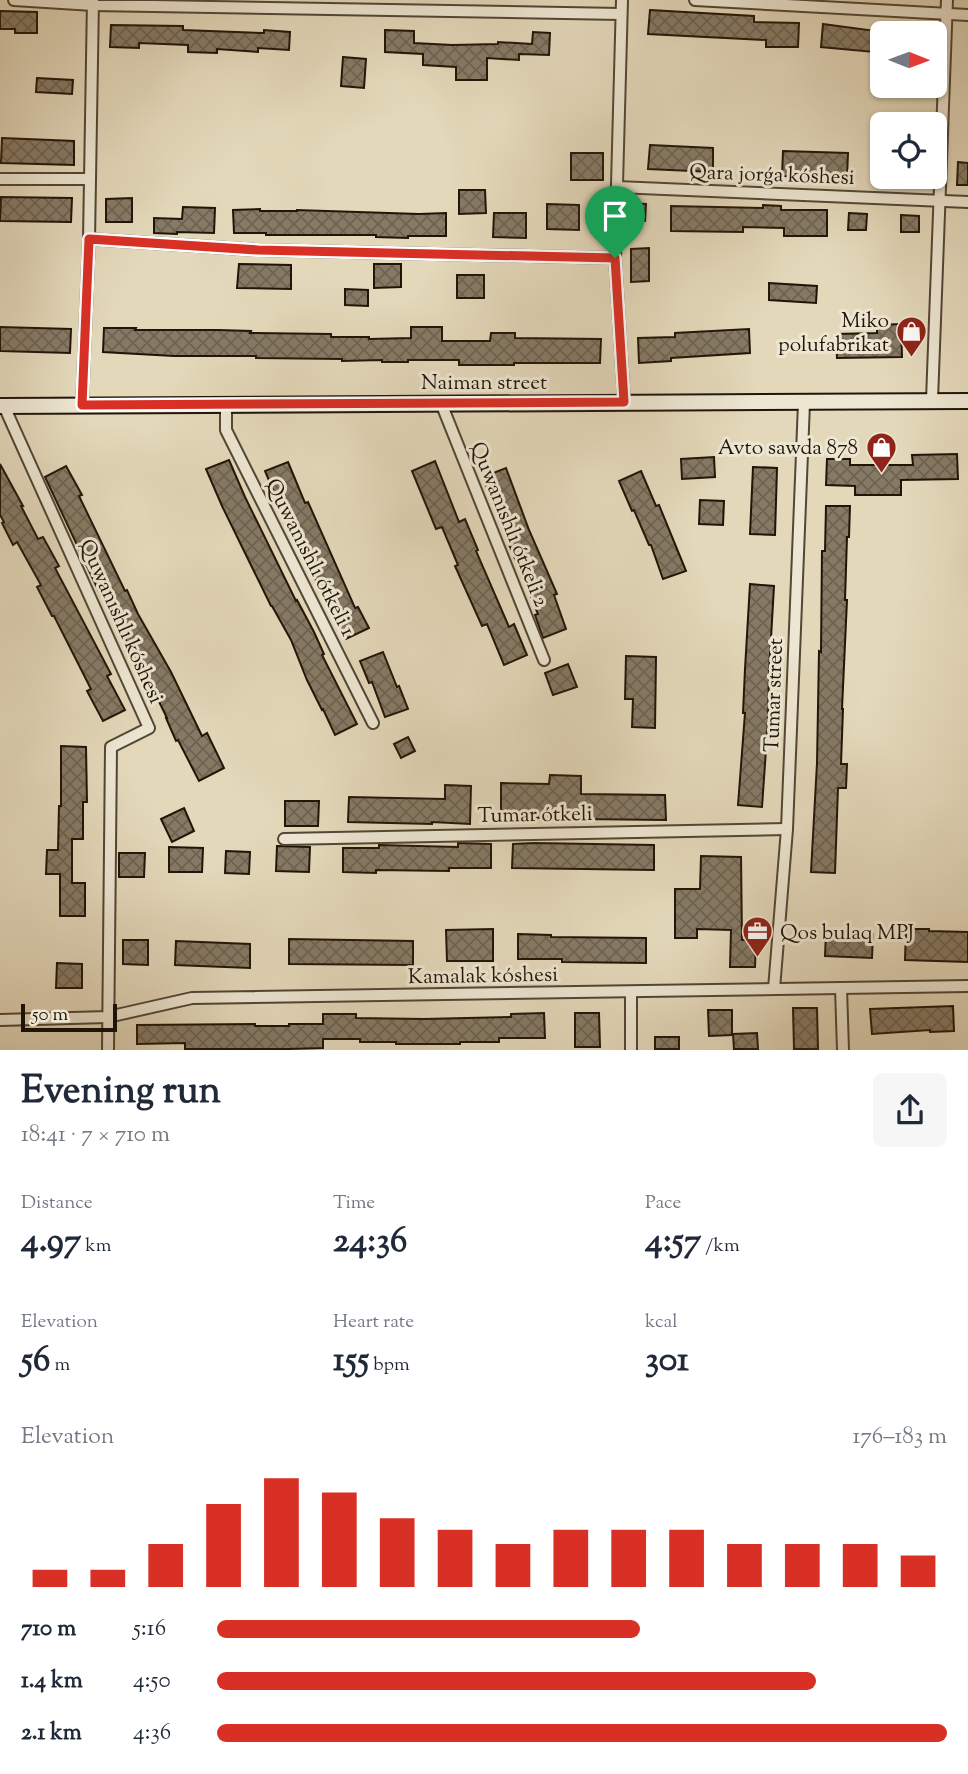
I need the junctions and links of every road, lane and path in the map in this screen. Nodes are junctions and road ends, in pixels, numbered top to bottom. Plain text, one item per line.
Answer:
1 (14, 0) edge
2 (622, 0) edge
3 (695, 0) edge
4 (947, 0) edge
5 (93, 3) edge
6 (621, 14) junction
7 (946, 14) junction
8 (968, 15) edge
9 (0, 179) edge
10 (89, 179) junction
11 (617, 187) junction
12 (939, 201) junction
13 (968, 202) edge
14 (89, 239) junction
15 (615, 258) junction
16 (932, 401) junction
17 (968, 401) edge
18 (624, 402) junction
19 (441, 403) junction
20 (804, 403) junction
21 (226, 404) junction
22 (82, 405) junction
23 (2, 406) edge
24 (544, 660) dead end
25 (373, 723) dead end
26 (787, 829) junction
27 (284, 839) dead end
28 (968, 986) edge
29 (841, 988) junction
30 (774, 989) junction
31 (632, 992) junction
32 (108, 1017) junction
33 (0, 1020) edge
34 (108, 1049) edge
35 (631, 1049) edge
36 (843, 1049) edge

1 - 5 street
2 - 6 street
3 - 7 street
4 - 7 street
5 - 6 street
5 - 10 street
6 - 11 street
7 - 8 street
7 - 12 street
9 - 10 street
10 - 14 street
11 - 12 street, Qara jorǵa kóshesi
11 - 15 street
12 - 13 street, Qara jorǵa kóshesi
12 - 16 street
14 - 15 street
14 - 22 street
15 - 18 street
16 - 17 main road, Naiman street
16 - 20 main road, Naiman street
18 - 19 main road, Naiman street
18 - 20 main road, Naiman street
19 - 21 main road, Naiman street
19 - 24 street, Quwanıshlı ótkeli 2
20 - 26 street, Tumar street
21 - 22 main road, Naiman street
21 - 25 street, Quwanıshlı ótkeli 1
22 - 23 main road, Naiman street
23 - 32 street, Quwanıshlı kóshesi
26 - 27 street, Tumar ótkeli
26 - 30 street, Tumar street
28 - 29 street, Kamalak kóshesi
29 - 30 street, Kamalak kóshesi
29 - 36 street
30 - 31 street, Kamalak kóshesi
31 - 32 street, Kamalak kóshesi
31 - 35 street
32 - 33 street, Kamalak kóshesi
32 - 34 street, Quwanıshlı kóshesi

